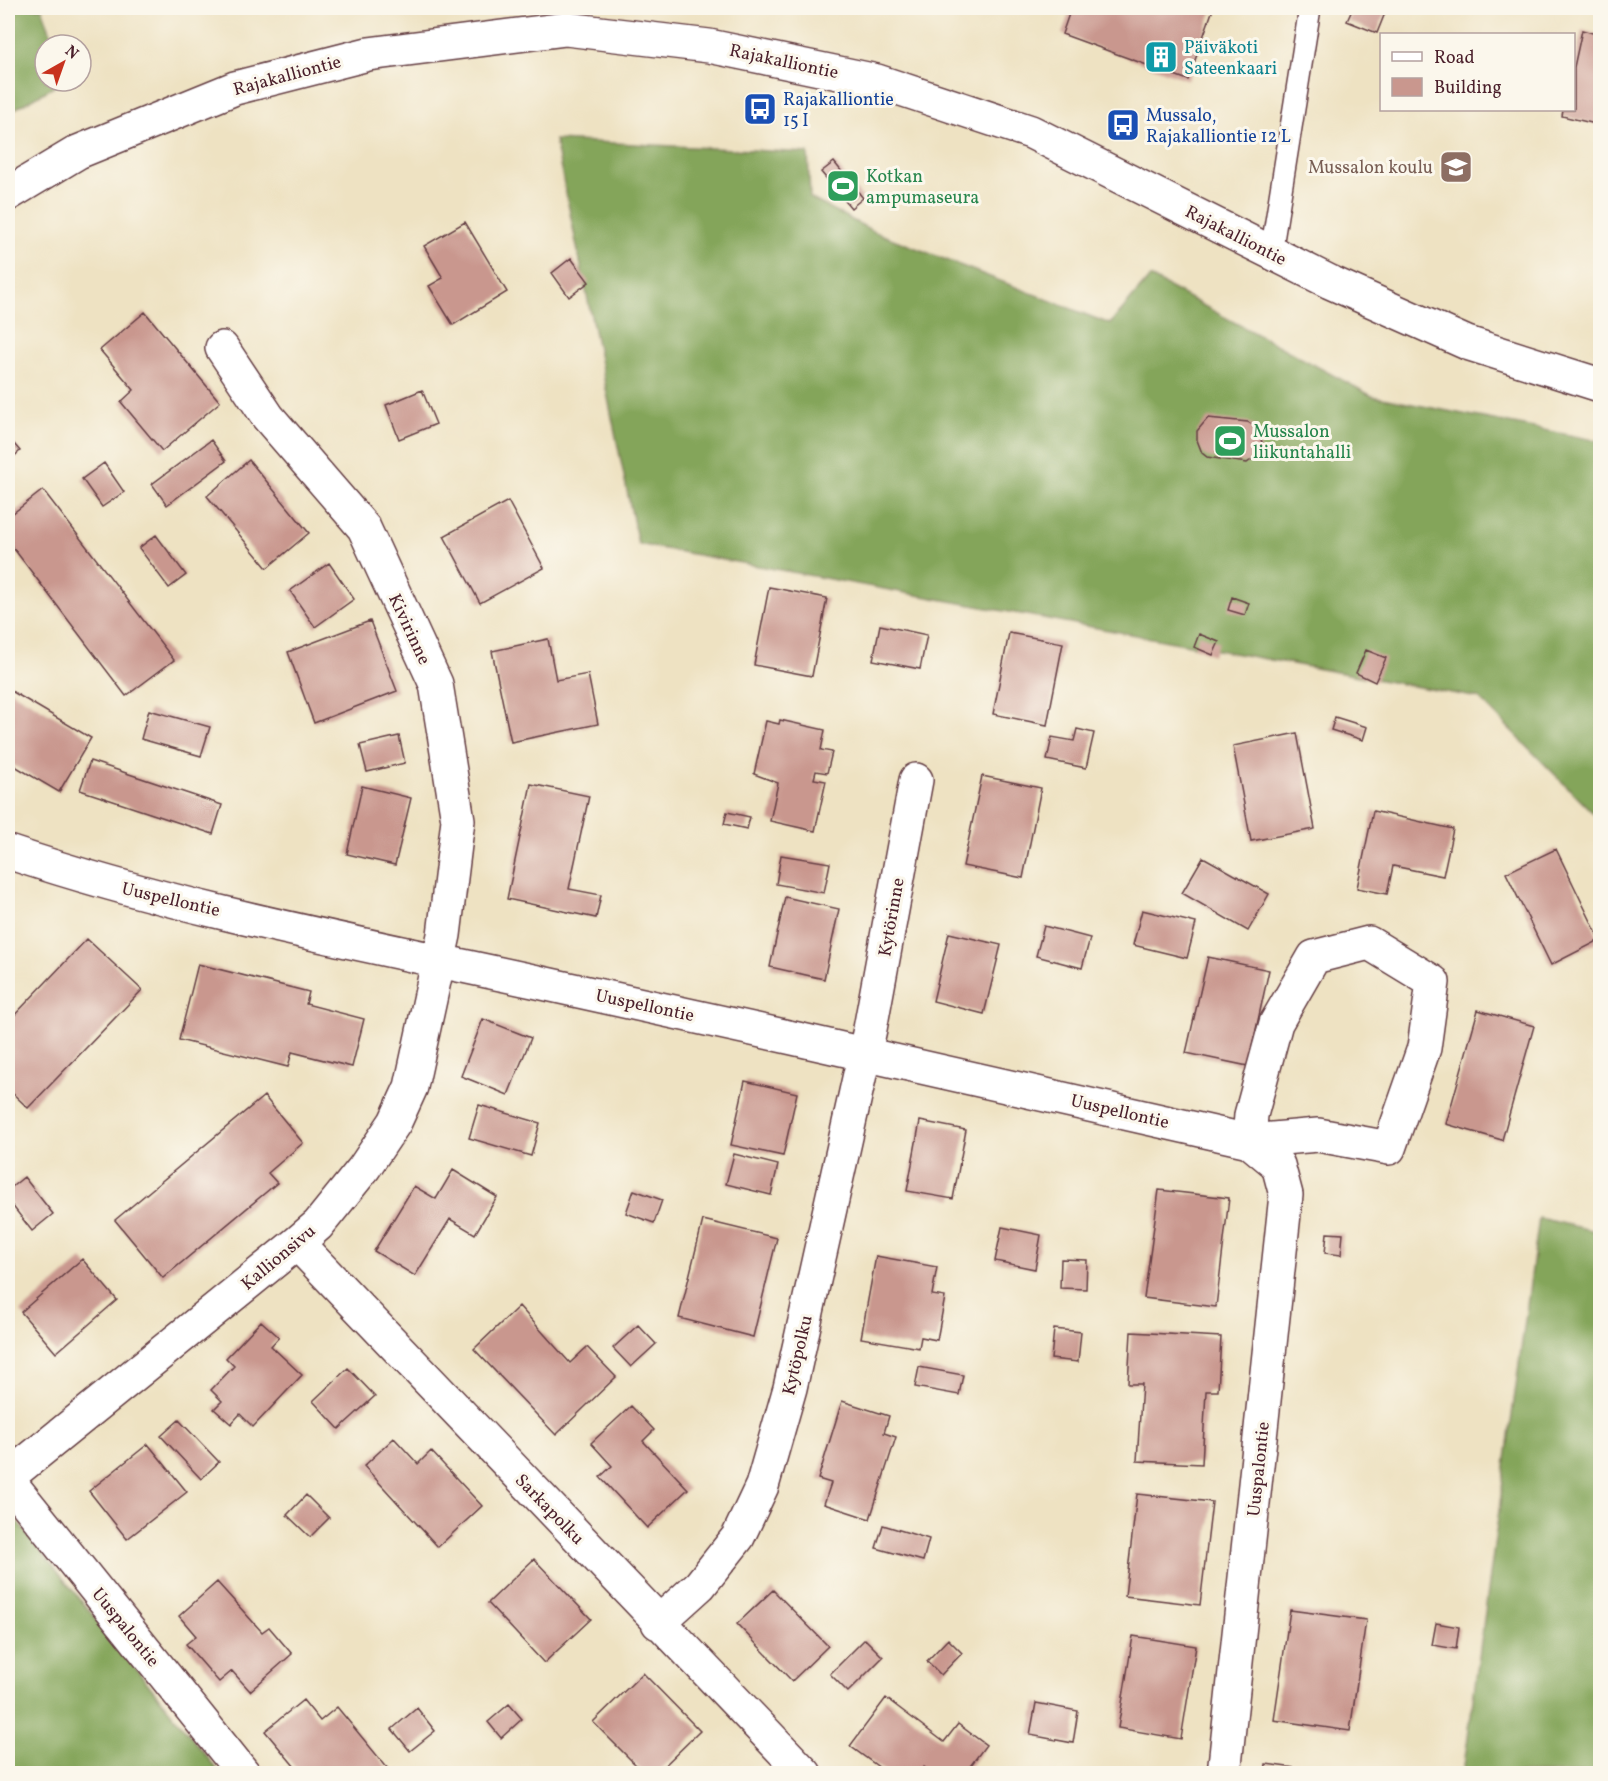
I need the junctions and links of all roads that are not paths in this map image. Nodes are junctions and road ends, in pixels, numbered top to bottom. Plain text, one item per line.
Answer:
1 (1310, 8) edge
2 (565, 18) edge
3 (8, 194) edge
4 (1271, 253) junction
5 (222, 348) dead end
6 (1600, 385) edge
7 (916, 780) dead end
8 (8, 852) edge
9 (438, 960) junction
10 (865, 1053) junction
11 (1249, 1141) junction
12 (1278, 1165) joint
13 (297, 1243) junction
14 (8, 1478) edge
15 (658, 1623) junction
16 (244, 1773) edge
17 (805, 1773) edge
18 (1224, 1773) edge

1 - 4 lane
2 - 3 street, Rajakalliontie
2 - 4 street, Rajakalliontie
4 - 6 street, Rajakalliontie
5 - 9 street, Kivirinne
7 - 10 street, Kytörinne
8 - 9 street, Uuspellontie
9 - 10 street, Uuspellontie
9 - 13 street, Kallionsivu
10 - 11 street, Uuspellontie
10 - 15 street, Kytöpolku
11 - 11 street
11 - 12 street, Uuspellontie
12 - 18 street, Uuspalontie
13 - 14 street, Kallionsivu
13 - 15 street, Sarkapolku
14 - 16 street, Uuspalontie
15 - 17 street, Sarkapolku

